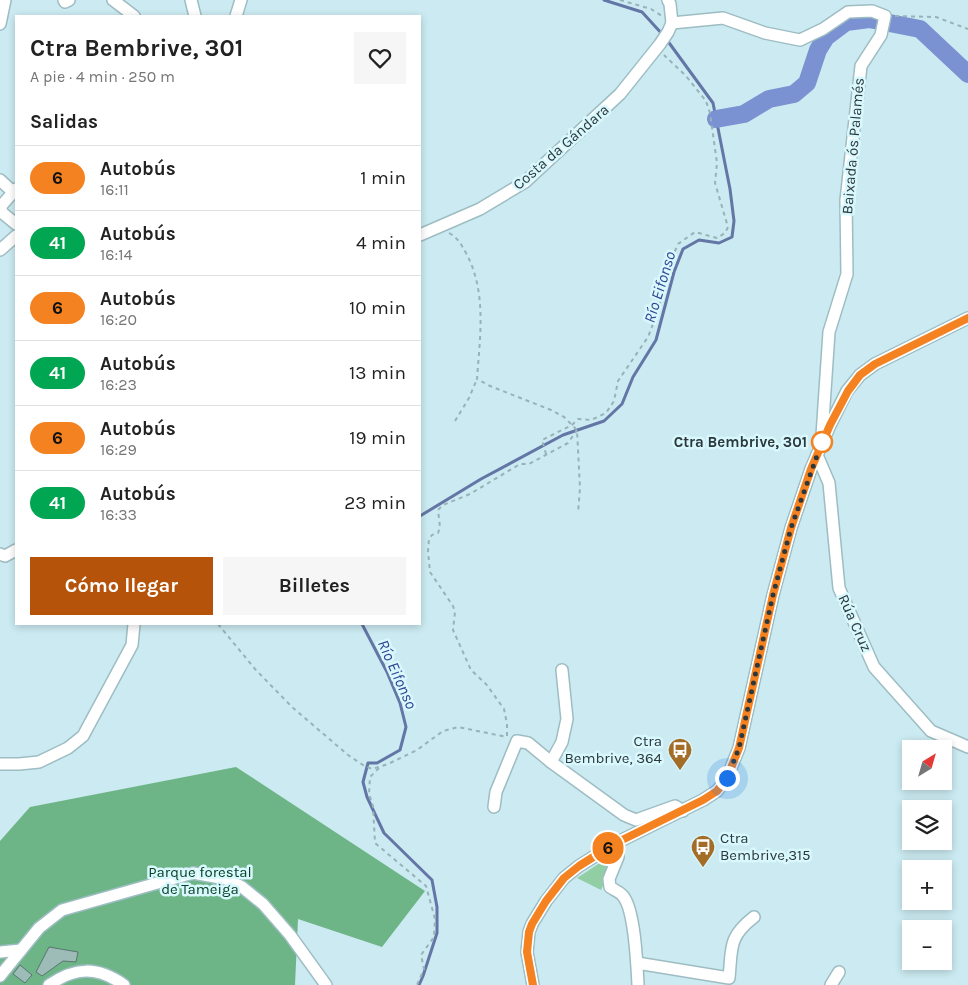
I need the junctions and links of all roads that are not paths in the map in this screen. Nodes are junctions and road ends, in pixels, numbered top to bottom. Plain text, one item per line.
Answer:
1 (5, 0) edge
2 (64, 0) edge
3 (69, 0) edge
4 (113, 0) edge
5 (191, 0) edge
6 (241, 0) edge
7 (668, 0) edge
8 (133, 15) edge
9 (195, 15) edge
10 (236, 15) edge
11 (0, 24) edge
12 (670, 28) junction
13 (0, 180) edge
14 (15, 190) edge
15 (0, 211) edge
16 (15, 223) edge
17 (421, 235) edge
18 (15, 237) edge
19 (0, 250) edge
20 (968, 318) edge
21 (819, 450) junction
22 (15, 551) edge
23 (0, 554) edge
24 (134, 625) edge
25 (562, 670) dead end
26 (968, 747) edge
27 (551, 762) junction
28 (0, 764) edge
29 (494, 807) dead end
30 (683, 811) junction
31 (614, 844) junction
32 (754, 917) dead end
33 (21, 950) junction
34 (0, 952) edge
35 (637, 963) junction
36 (839, 972) dead end
37 (0, 976) edge
38 (48, 985) edge
39 (124, 985) edge
40 (326, 985) edge
41 (533, 985) edge
42 (638, 985) edge
43 (831, 985) edge

1 - 11 street
2 - 3 street
4 - 8 street
5 - 9 street
6 - 10 street
7 - 12 street
12 - 17 street, Costa da Gándara
12 - 21 street, Baixada ós Palamés
13 - 14 street
14 - 15 street
15 - 16 street
18 - 19 street
20 - 21 street
21 - 26 street, Rúa Cruz
21 - 30 street
22 - 23 street
24 - 28 street
25 - 27 street
27 - 29 street
27 - 30 street
30 - 31 street
31 - 35 street
31 - 41 street
32 - 35 street
33 - 34 street
33 - 37 street
33 - 40 street
35 - 42 street
36 - 43 street
38 - 39 street

